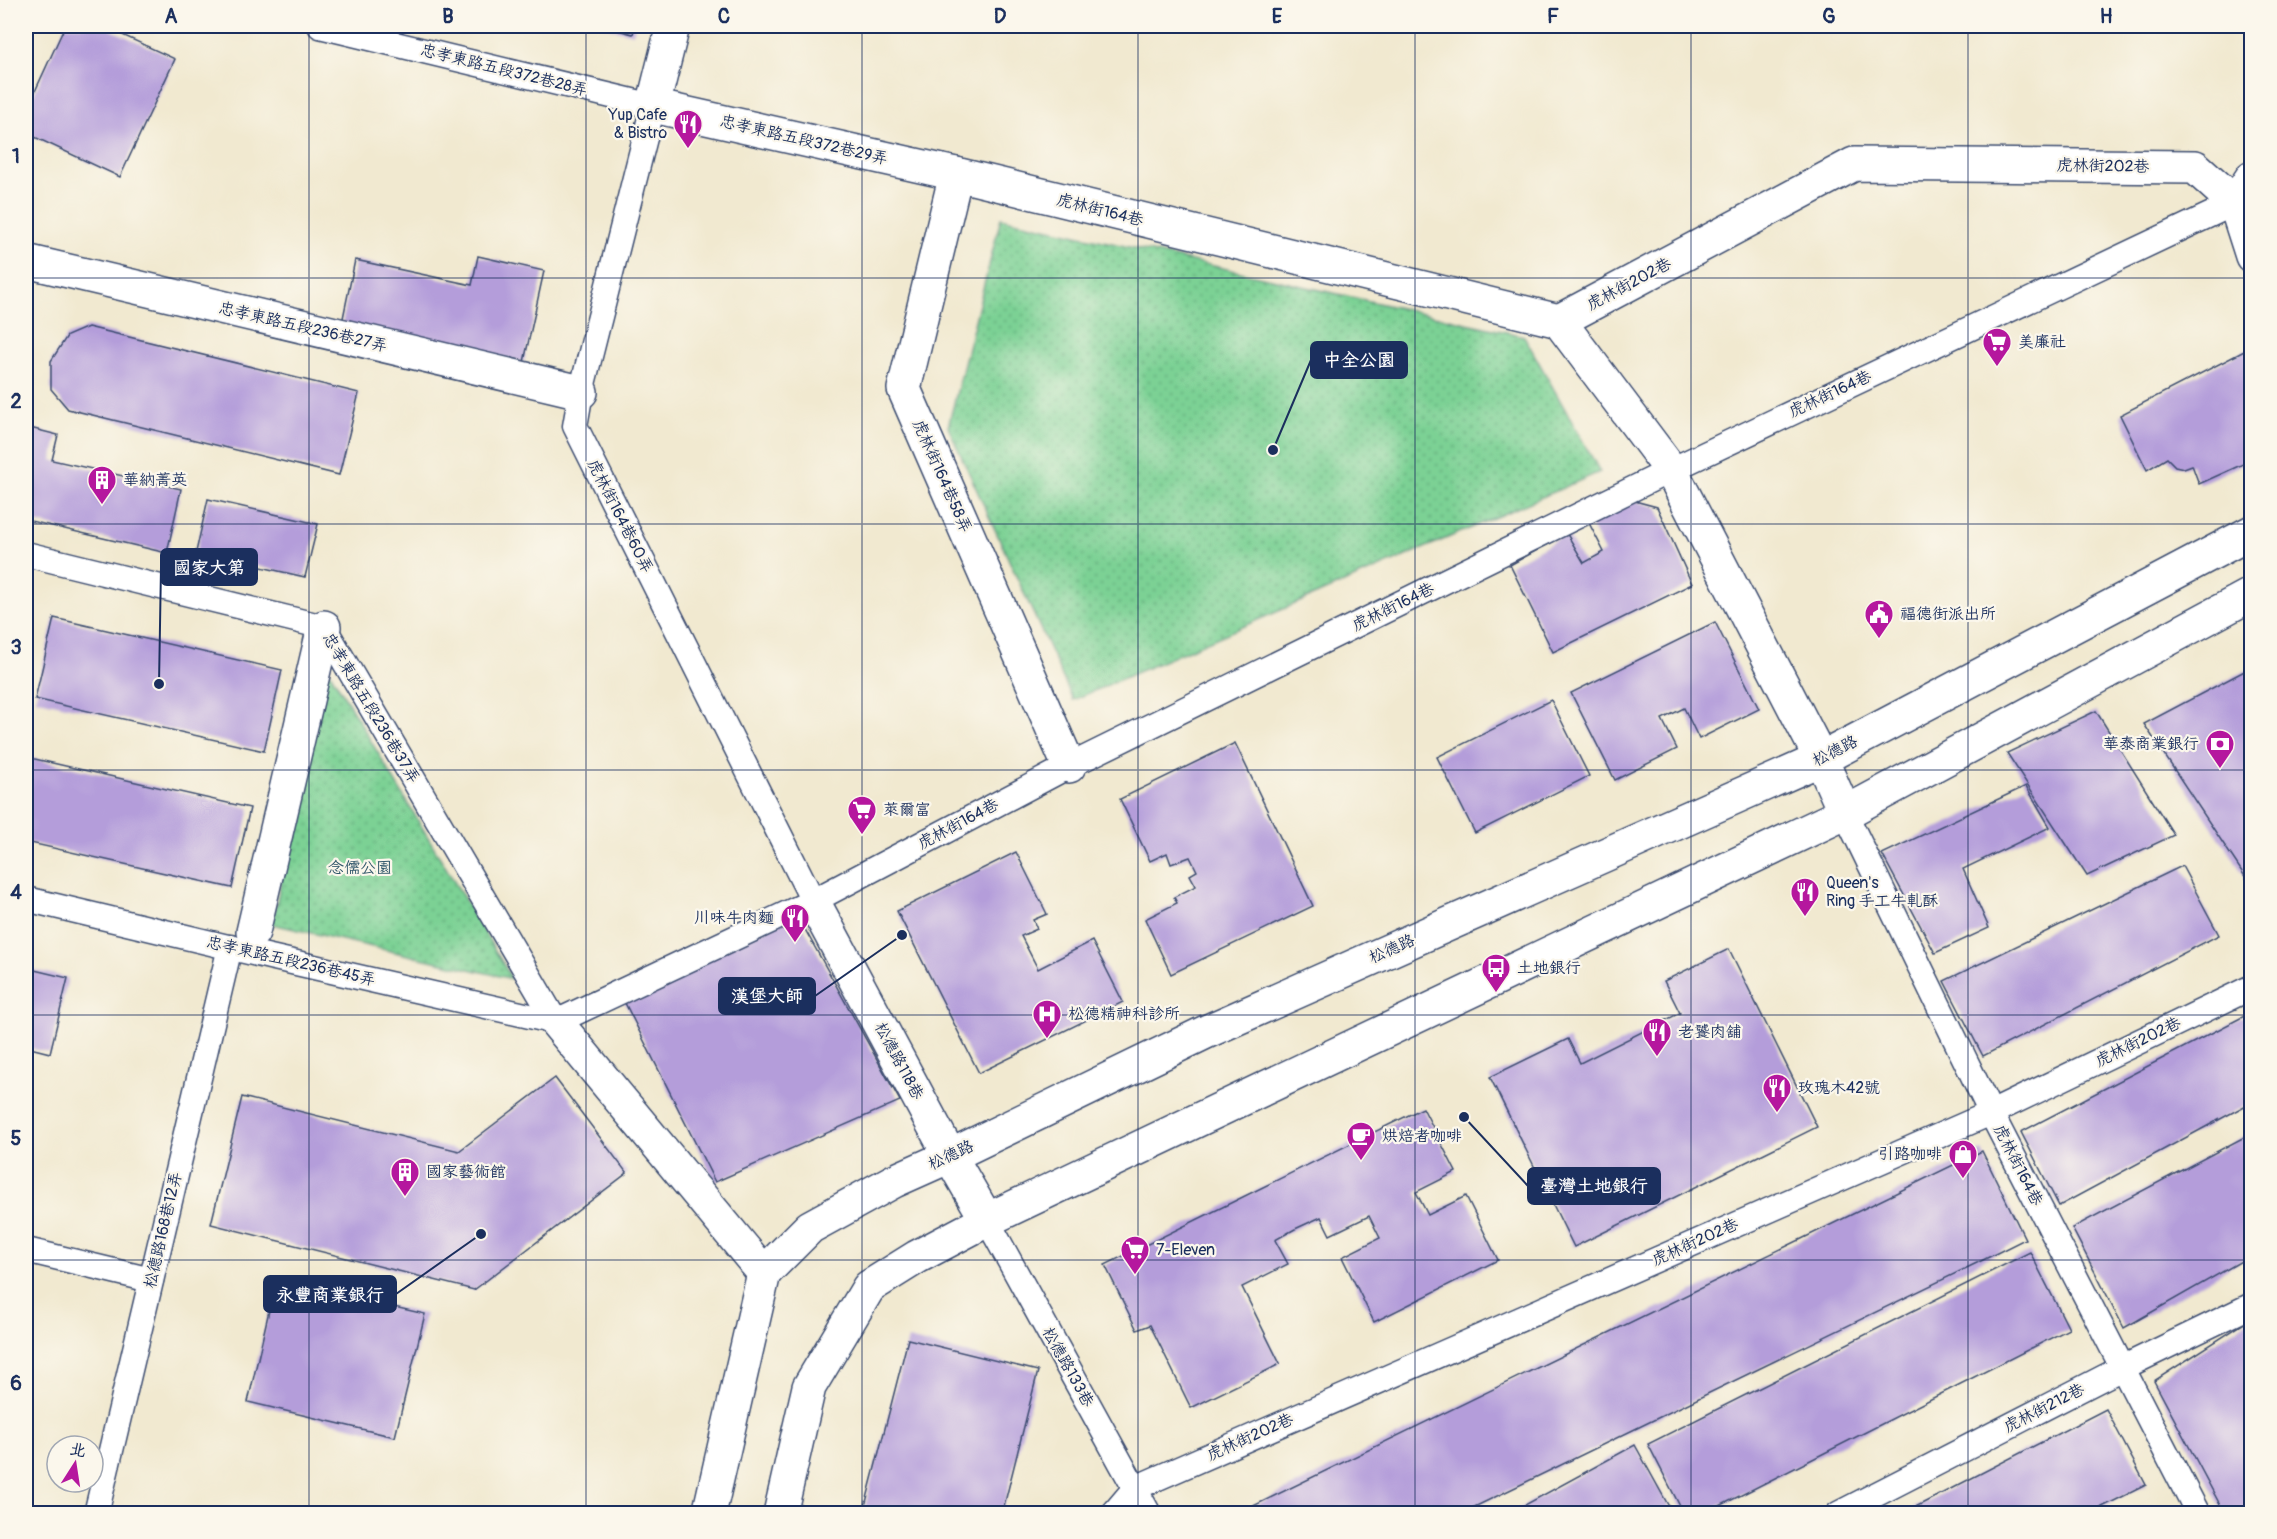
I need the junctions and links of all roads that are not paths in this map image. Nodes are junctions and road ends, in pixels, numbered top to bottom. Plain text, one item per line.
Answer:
1 (320, 26) edge
2 (673, 26) edge
3 (653, 106) junction
4 (956, 174) junction
5 (2243, 190) edge
6 (2252, 256) edge
7 (26, 261) edge
8 (1559, 321) junction
9 (581, 392) junction
10 (1671, 470) junction
11 (2252, 532) edge
12 (26, 554) edge
13 (2252, 594) edge
14 (324, 627) junction
15 (1821, 759) junction
16 (1069, 766) junction
17 (1845, 813) junction
18 (26, 899) edge
19 (813, 901) junction
20 (241, 939) junction
21 (2252, 987) edge
22 (556, 1022) junction
23 (1991, 1113) junction
24 (950, 1156) junction
25 (987, 1220) junction
26 (26, 1250) edge
27 (764, 1273) junction
28 (151, 1280) junction
29 (2252, 1305) edge
30 (2122, 1368) junction
31 (1135, 1488) junction
32 (96, 1514) edge
33 (709, 1514) edge
34 (780, 1514) edge
35 (1113, 1514) edge
36 (1149, 1514) edge
37 (1838, 1514) edge
38 (2198, 1514) edge

1 - 3 lane, 忠孝東路五段372巷28弄
2 - 3 street
3 - 4 street, 忠孝東路五段372巷29弄
3 - 9 lane, 虎林街164巷60弄
4 - 8 street, 虎林街164巷
4 - 16 street, 虎林街164巷58弄
5 - 6 street
5 - 8 street, 虎林街202巷
5 - 10 lane, 虎林街164巷
7 - 9 street, 忠孝東路五段236巷27弄
8 - 10 street
9 - 19 lane, 虎林街164巷60弄
10 - 15 street
10 - 16 lane, 虎林街164巷
11 - 15 street, 松德路
12 - 14 lane, 忠孝東路五段236巷37弄
13 - 17 street
14 - 20 street
14 - 22 lane, 忠孝東路五段236巷37弄
15 - 17 street
15 - 24 street, 松德路
16 - 19 lane, 虎林街164巷
17 - 23 lane, 虎林街164巷
17 - 25 street
18 - 20 lane, 忠孝東路五段236巷45弄
19 - 22 lane, 虎林街164巷
19 - 24 street, 松德路118巷
20 - 22 lane, 忠孝東路五段236巷45弄
20 - 28 lane, 松德路168巷12弄
21 - 23 lane, 虎林街202巷
22 - 27 street
23 - 30 lane, 虎林街164巷
23 - 31 lane, 虎林街202巷
24 - 25 street, 松德路118巷
24 - 27 street, 松德路
25 - 31 lane, 松德路133巷
25 - 34 street
26 - 28 lane
27 - 33 street
28 - 32 lane, 松德路168巷12弄
29 - 30 lane, 虎林街212巷
30 - 37 lane, 虎林街212巷
30 - 38 lane, 虎林街164巷
31 - 35 lane
31 - 36 lane, 松德路133巷

